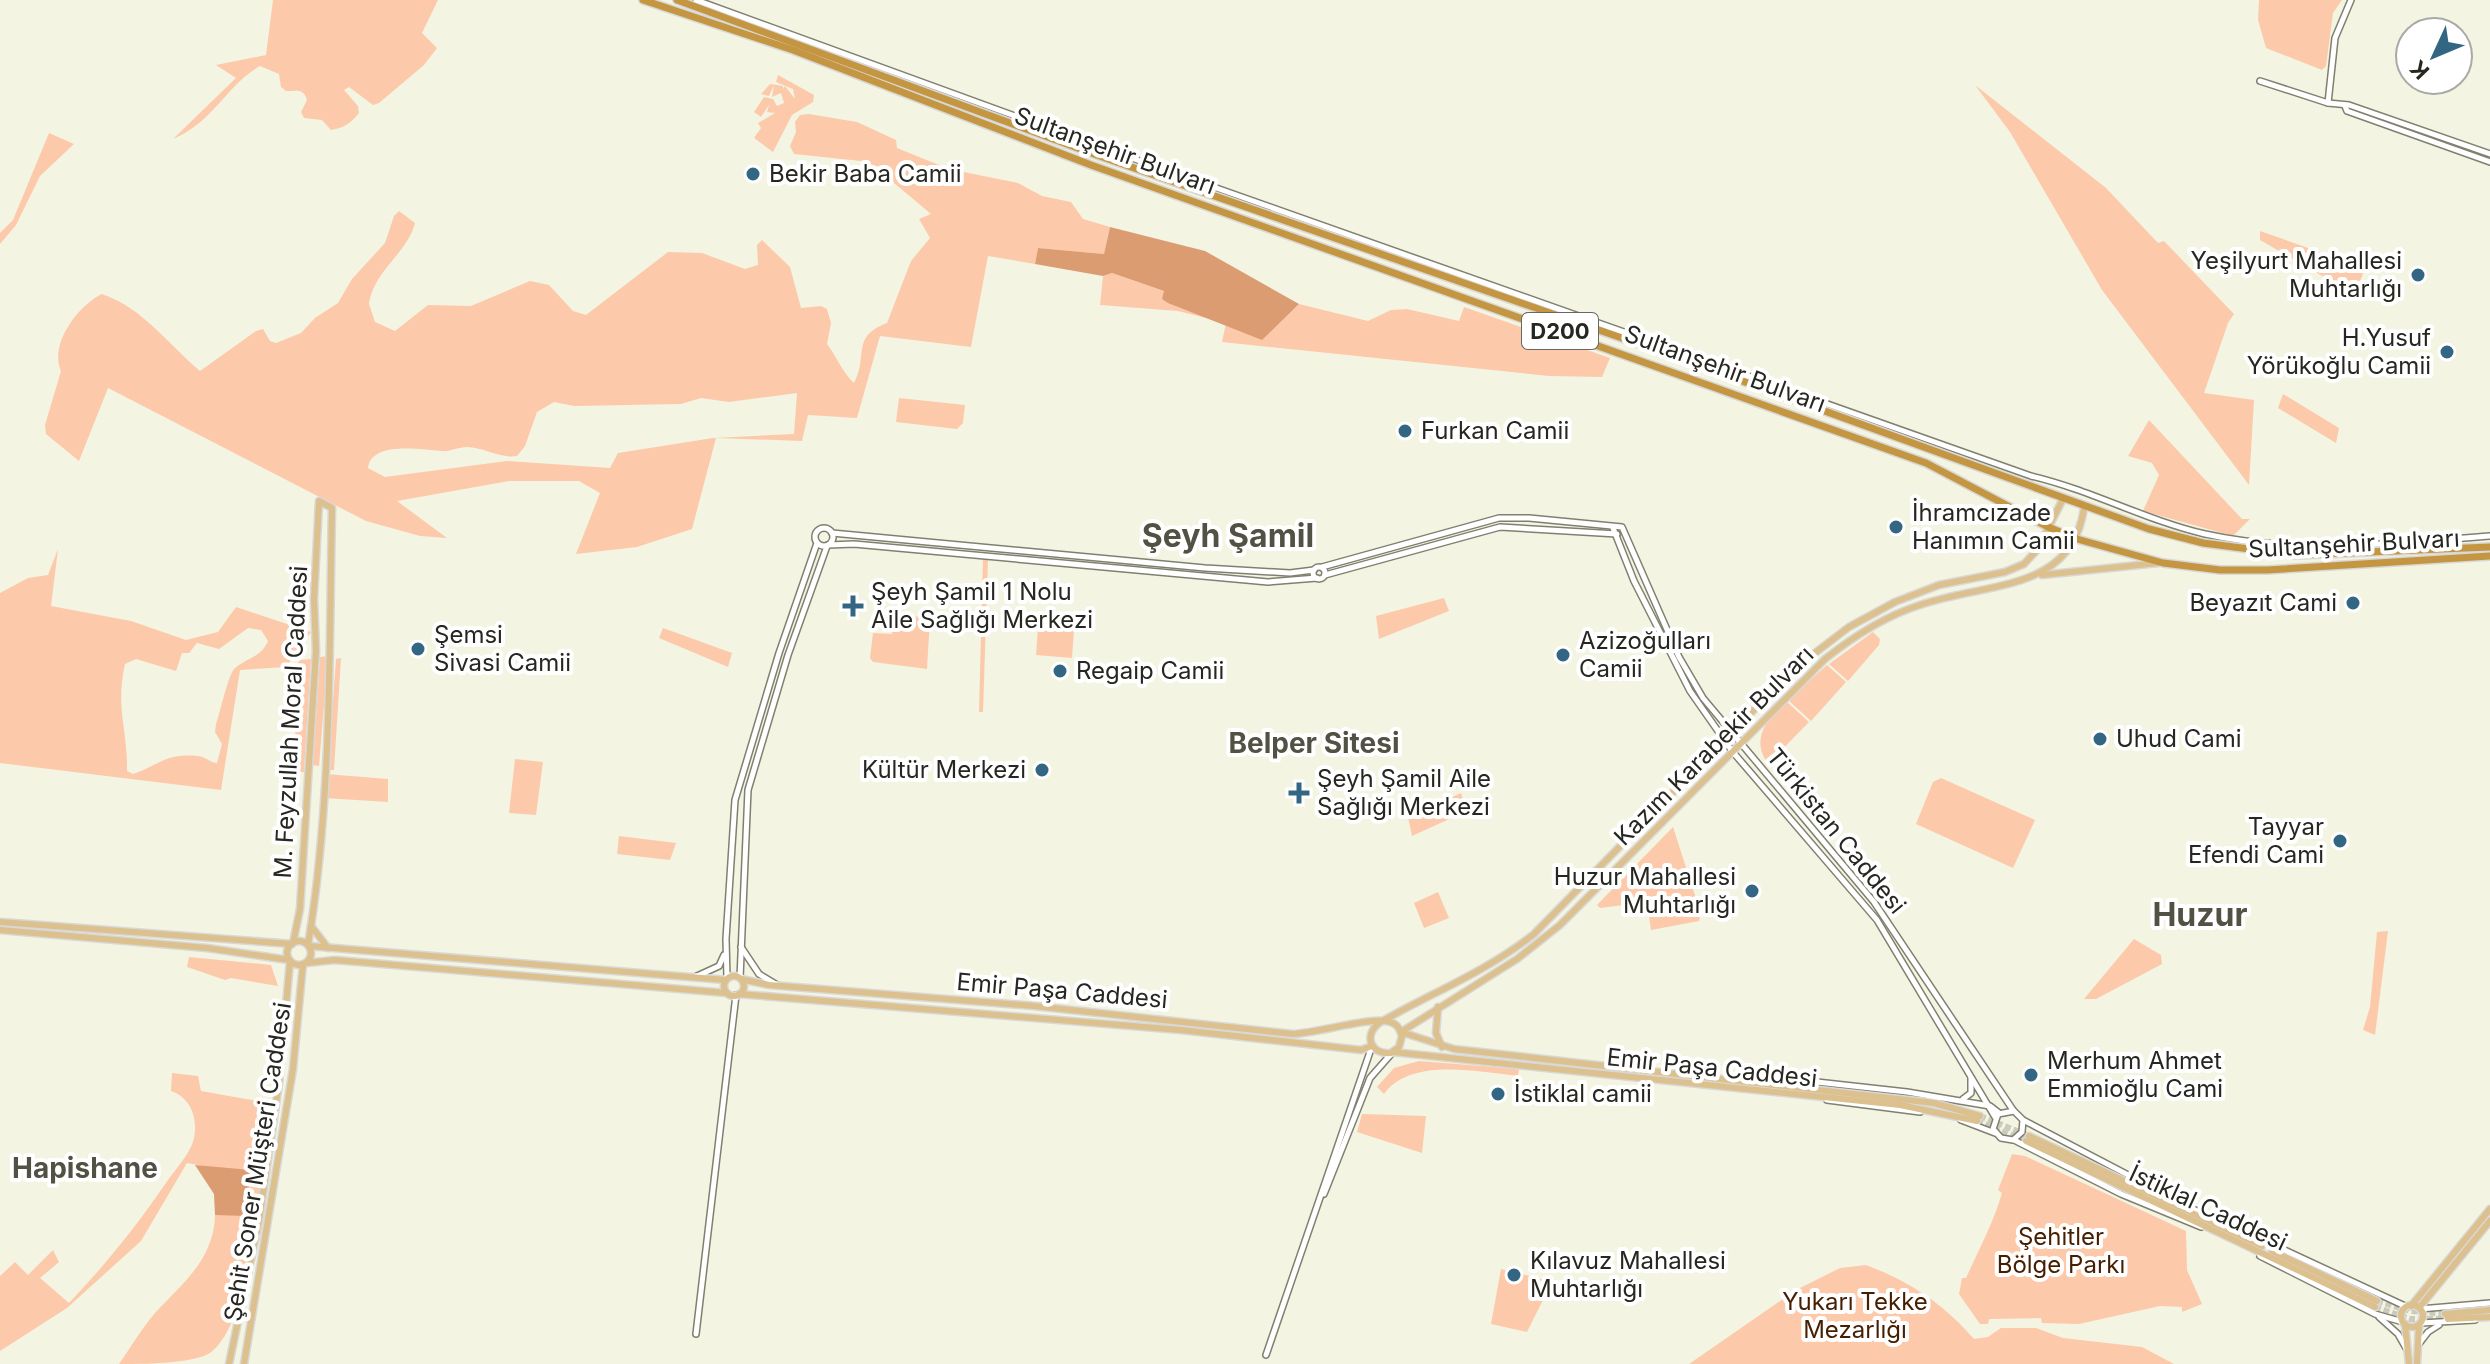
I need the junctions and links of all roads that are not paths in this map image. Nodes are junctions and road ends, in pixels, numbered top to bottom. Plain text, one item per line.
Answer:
1 (643, 0) edge
2 (677, 0) edge
3 (696, 0) edge
4 (2351, 0) edge
5 (2260, 81) dead end
6 (2328, 103) junction
7 (2345, 106) junction
8 (2490, 154) edge
9 (2490, 162) edge
10 (2067, 485) junction
11 (2090, 493) junction
12 (2063, 499) junction
13 (2084, 508) junction
14 (2048, 527) junction
15 (1614, 531) junction
16 (832, 533) junction
17 (2490, 536) edge
18 (2077, 539) junction
19 (817, 543) junction
20 (827, 545) junction
21 (2490, 547) edge
22 (2490, 556) edge
23 (2163, 563) junction
24 (1322, 567) junction
25 (1314, 570) junction
26 (1325, 575) junction
27 (2031, 577) junction
28 (1317, 578) junction
29 (316, 651) junction
30 (330, 651) junction
31 (1732, 731) junction
32 (1724, 740) junction
33 (1741, 742) junction
34 (1732, 751) junction
35 (0, 922) edge
36 (311, 926) junction
37 (0, 930) edge
38 (726, 939) junction
39 (292, 943) junction
40 (740, 943) junction
41 (309, 946) junction
42 (328, 948) junction
43 (290, 960) junction
44 (305, 964) junction
45 (687, 979) junction
46 (726, 979) junction
47 (740, 979) junction
48 (778, 986) junction
49 (727, 993) junction
50 (738, 994) junction
51 (1438, 1007) junction
52 (1379, 1023) junction
53 (1401, 1032) junction
54 (1372, 1046) junction
55 (1442, 1047) junction
56 (1393, 1052) junction
57 (1970, 1073) junction
58 (1804, 1087) junction
59 (1815, 1096) junction
60 (1948, 1098) junction
61 (1990, 1106) junction
62 (2013, 1110) junction
63 (1997, 1115) junction
64 (2023, 1120) junction
65 (1995, 1133) junction
66 (2013, 1139) junction
67 (2028, 1139) tunnel mouth
68 (2490, 1209) edge
69 (1312, 1220) junction
70 (2490, 1221) edge
71 (2223, 1230) junction
72 (2240, 1237) junction
73 (2490, 1303) edge
74 (2378, 1305) junction
75 (2409, 1306) junction
76 (2420, 1309) junction
77 (2490, 1310) edge
78 (2446, 1316) junction
79 (2490, 1318) edge
80 (2404, 1323) junction
81 (2420, 1324) junction
82 (2440, 1325) junction
83 (696, 1334) dead end
84 (2418, 1346) junction
85 (2408, 1353) junction
86 (1266, 1355) dead end
87 (229, 1364) edge
88 (244, 1364) edge
89 (2409, 1364) edge
90 (2417, 1364) edge

1 - 14 highway, Sultanşehir Bulvarı / D200
2 - 12 highway, Sultanşehir Bulvarı / D200
3 - 10 street, Sultanşehir Bulvarı
4 - 6 street
5 - 6 street
6 - 7 street
7 - 8 street
7 - 9 street
10 - 11 street, Sultanşehir Bulvarı
10 - 12 street
11 - 13 street
11 - 17 street, Sultanşehir Bulvarı
12 - 13 highway, Sultanşehir Bulvarı / D200
12 - 14 main road, Kazım Karabekir Bulvarı
13 - 18 main road
13 - 21 highway, Sultanşehir Bulvarı / D200
14 - 18 highway, Sultanşehir Bulvarı / D200
14 - 31 main road, Kazım Karabekir Bulvarı
15 - 24 street
15 - 26 street
15 - 31 street, Türkistan Caddesi
15 - 32 street, Türkistan Caddesi
16 - 19 street
16 - 20 street
16 - 25 street
18 - 23 highway, Sultanşehir Bulvarı / D200
18 - 27 main road, Kazım Karabekir Bulvarı
19 - 20 street
19 - 38 street
20 - 28 street
20 - 40 street
22 - 23 highway, Sultanşehir Bulvarı / D200
23 - 27 main road
24 - 25 street
24 - 26 street
25 - 28 street
26 - 28 street
27 - 33 main road, Kazım Karabekir Bulvarı
29 - 30 street
29 - 30 main road, M. Feyzullah Moral Caddesi
29 - 39 main road, M. Feyzullah Moral Caddesi
30 - 36 main road, M. Feyzullah Moral Caddesi
31 - 32 main road, Kazım Karabekir Bulvarı
31 - 33 street, Türkistan Caddesi
32 - 34 street, Türkistan Caddesi
32 - 52 main road, Kazım Karabekir Bulvarı
33 - 34 main road, Kazım Karabekir Bulvarı
33 - 62 street, Türkistan Caddesi
34 - 51 main road, Kazım Karabekir Bulvarı
34 - 57 street, Türkistan Caddesi
35 - 39 main road
36 - 41 main road, M. Feyzullah Moral Caddesi
36 - 42 main road
37 - 43 main road
38 - 45 street
38 - 46 street
39 - 41 main road
39 - 43 main road
40 - 47 street
40 - 48 street
41 - 42 main road
41 - 44 main road
42 - 45 main road
43 - 44 main road
43 - 87 main road, Şehit Soner Müşteri Caddesi
44 - 49 main road
44 - 88 main road, Şehit Soner Müşteri Caddesi
45 - 46 main road
46 - 47 main road, Emir Paşa Caddesi
46 - 49 main road
47 - 48 main road, Emir Paşa Caddesi
47 - 50 main road
48 - 52 main road, Emir Paşa Caddesi
49 - 50 main road, Emir Paşa Caddesi
50 - 54 main road, Emir Paşa Caddesi
50 - 83 street
51 - 53 main road, Kazım Karabekir Bulvarı
51 - 55 main road
52 - 53 main road
52 - 54 main road
53 - 55 main road, Emir Paşa Caddesi
53 - 56 main road
54 - 56 main road
54 - 69 street
55 - 58 main road, Emir Paşa Caddesi
56 - 59 main road, Emir Paşa Caddesi
56 - 69 street
57 - 60 street
57 - 61 street, Türkistan Caddesi
58 - 59 main road, Emir Paşa Caddesi
58 - 60 street
59 - 65 street
60 - 61 street
61 - 63 street, Türkistan Caddesi
62 - 63 street
62 - 64 street
63 - 65 street
64 - 66 street
64 - 71 street
65 - 66 street
66 - 71 street
67 - 71 main road, İstiklal Caddesi
68 - 75 main road
69 - 86 street
70 - 76 main road
71 - 72 main road, İstiklal Caddesi
72 - 74 main road, İstiklal Caddesi
72 - 74 street
73 - 78 street
74 - 74 street
74 - 75 street
74 - 80 street
74 - 85 street
75 - 76 main road
75 - 80 main road
76 - 78 street
76 - 81 main road
77 - 78 main road
78 - 79 main road
78 - 82 street
80 - 81 main road
80 - 85 main road
81 - 82 street
81 - 84 main road
82 - 84 street
84 - 90 main road
85 - 89 main road

